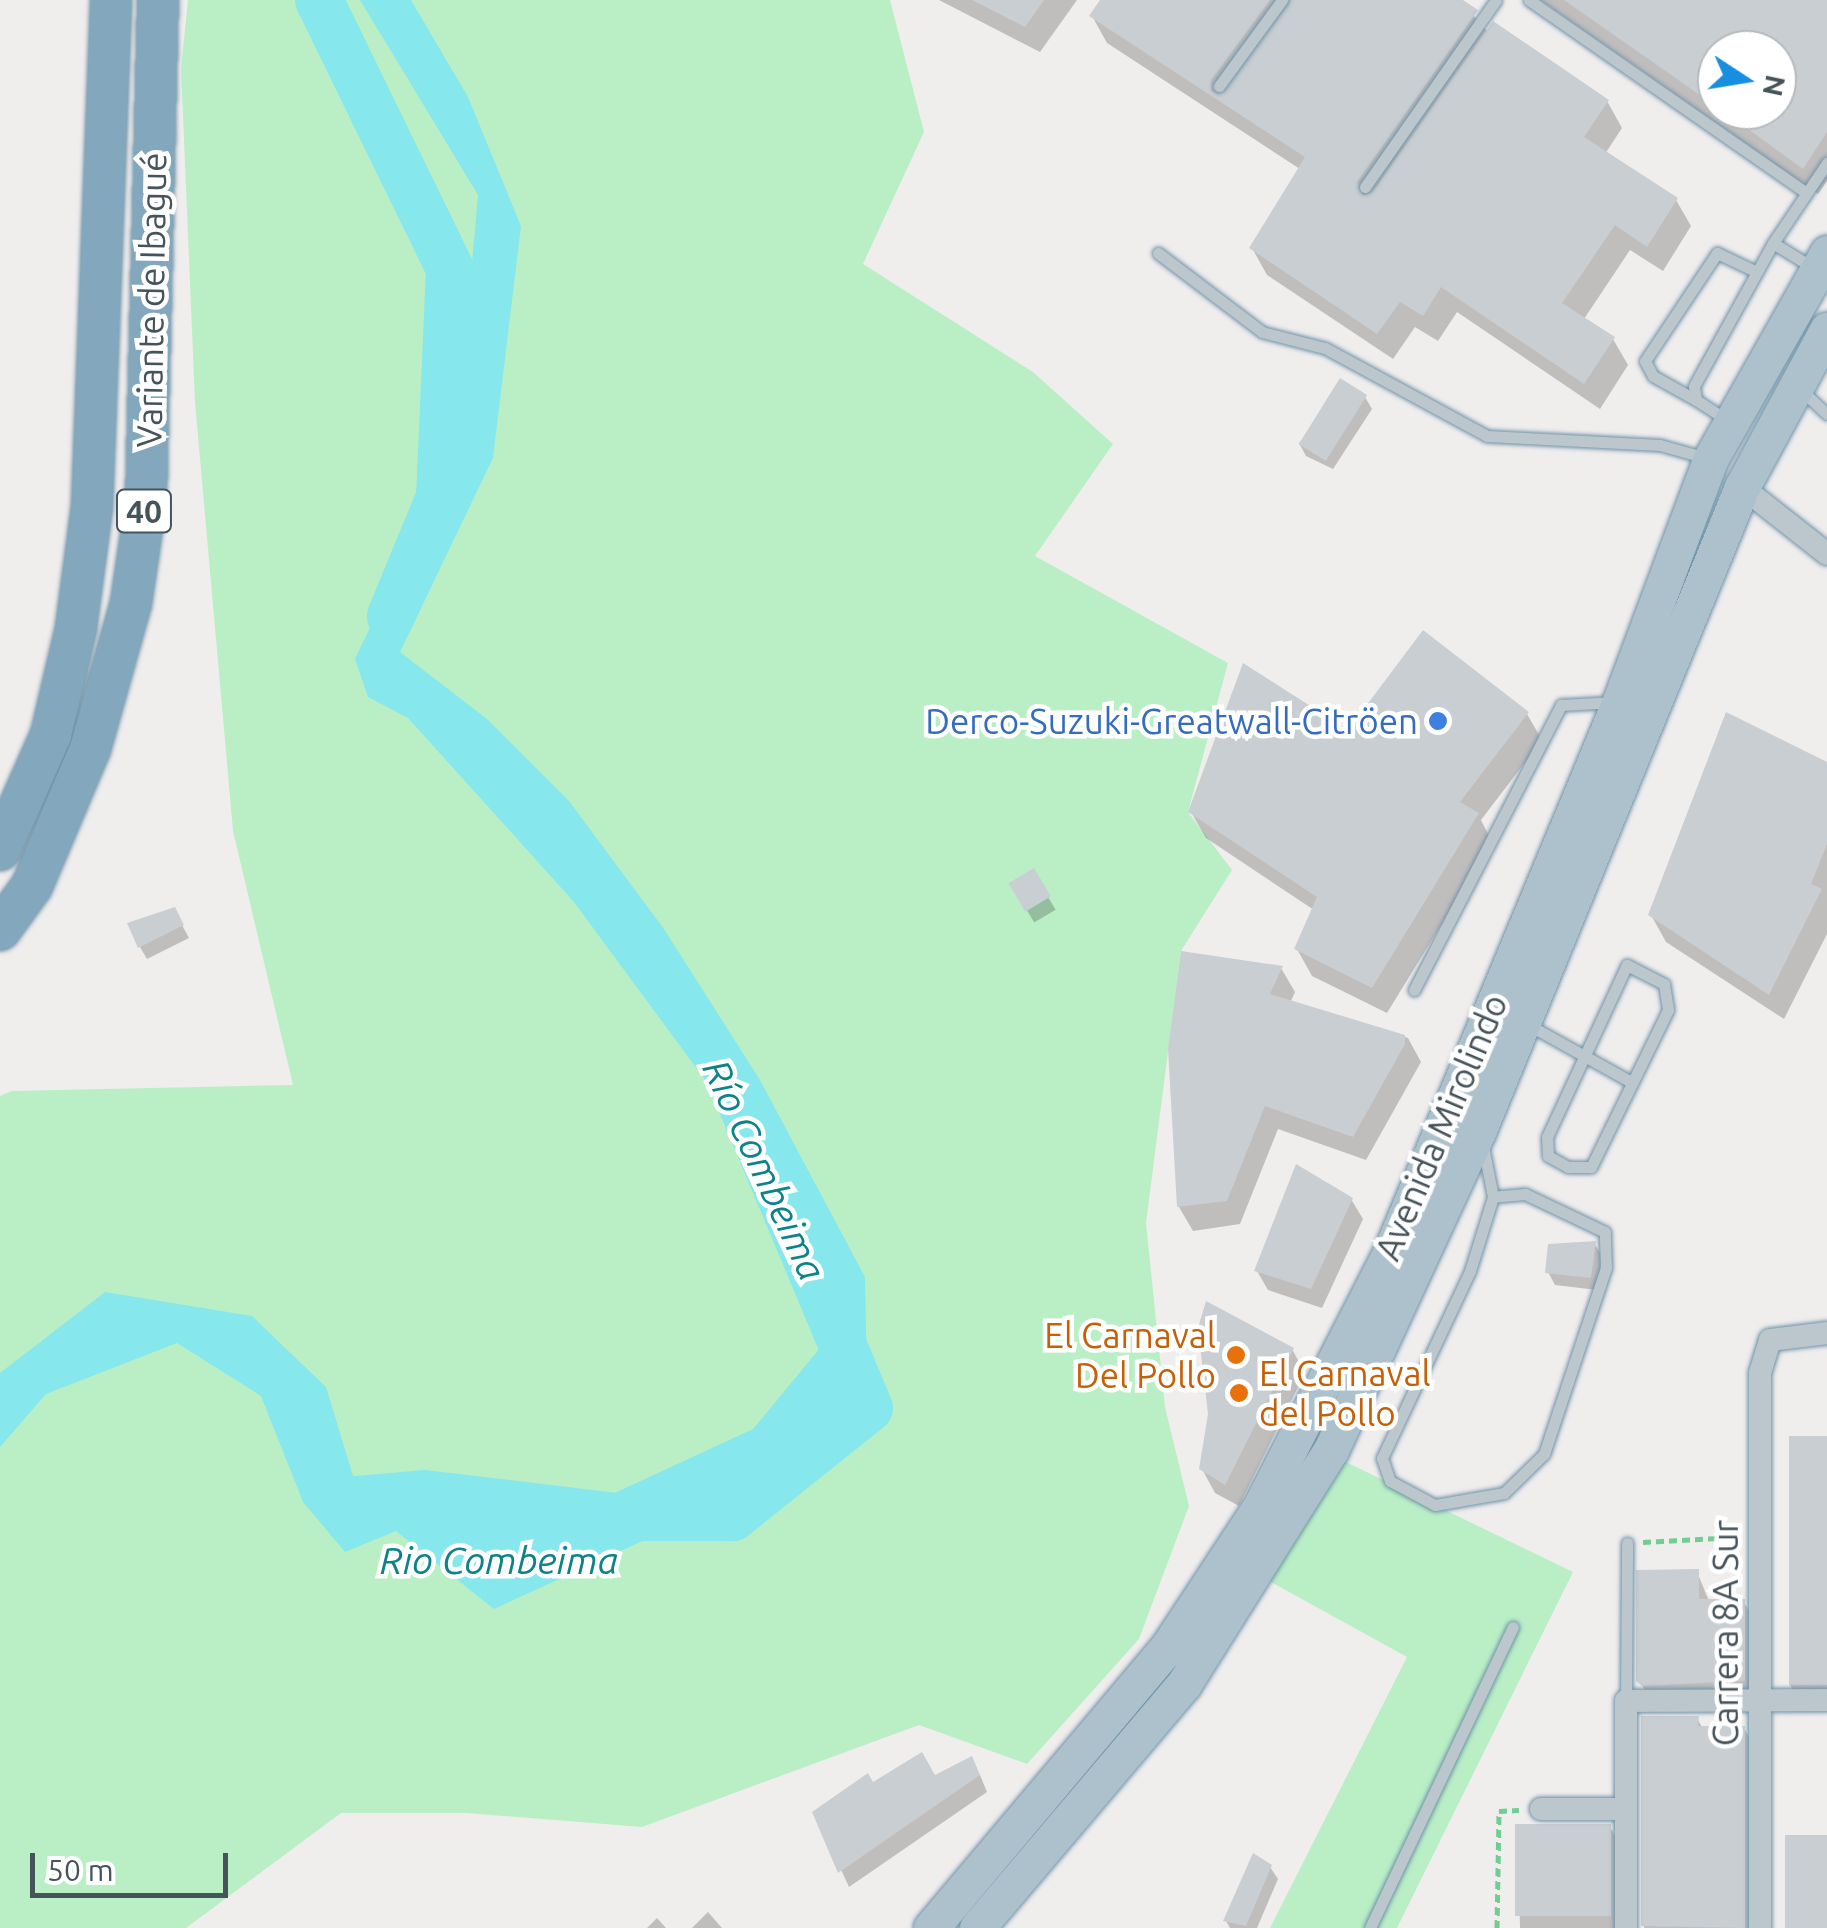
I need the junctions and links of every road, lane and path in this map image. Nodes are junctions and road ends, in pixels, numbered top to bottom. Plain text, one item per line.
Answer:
1 (111, 0) edge
2 (158, 0) edge
3 (1282, 0) edge
4 (1496, 0) edge
5 (1529, 0) edge
6 (1219, 86) dead end
7 (1827, 163) edge
8 (1365, 187) dead end
9 (1806, 193) junction
10 (1773, 244) junction
11 (1158, 253) dead end
12 (1821, 261) edge
13 (1757, 272) junction
14 (1827, 330) edge
15 (1796, 386) junction
16 (1696, 400) junction
17 (1827, 414) edge
18 (1728, 421) junction
19 (1710, 460) junction
20 (1742, 488) junction
21 (1827, 554) edge
22 (1620, 701) junction
23 (0, 850) edge
24 (0, 930) edge
25 (1414, 990) dead end
26 (1524, 1022) junction
27 (1582, 1055) junction
28 (1631, 1082) junction
29 (1478, 1132) junction
30 (1493, 1197) junction
31 (1827, 1333) edge
32 (1760, 1535) junction
33 (1627, 1543) joint
34 (1513, 1627) dead end
35 (1626, 1700) junction
36 (1760, 1700) junction
37 (1827, 1700) edge
38 (1542, 1809) dead end
39 (1625, 1809) junction
40 (1499, 1811) dead end
41 (931, 1928) edge
42 (977, 1928) edge
43 (1370, 1928) edge
44 (1498, 1928) edge
45 (1626, 1928) edge
46 (1760, 1928) edge

1 - 23 highway, Variante de Ibagué / 40
2 - 24 highway, Variante de Ibagué / 40
3 - 6 lane
4 - 8 lane
5 - 9 lane
7 - 9 lane
9 - 10 lane
10 - 12 lane
10 - 13 lane
11 - 19 lane
12 - 18 main road, Avenida Mirolindo
13 - 16 lane
13 - 16 lane
14 - 15 main road, Avenida Mirolindo
15 - 17 lane
15 - 20 main road, Avenida Mirolindo
16 - 18 lane
18 - 19 main road, Avenida Mirolindo
19 - 22 main road, Avenida Mirolindo
20 - 21 street
20 - 26 main road, Avenida Mirolindo
22 - 25 lane
22 - 41 main road, Avenida Mirolindo
26 - 27 lane
26 - 29 main road, Avenida Mirolindo
27 - 28 lane
27 - 28 lane
27 - 28 lane
29 - 30 lane
29 - 42 main road, Avenida Mirolindo
30 - 30 lane
31 - 32 street, Carrera 8A Sur
32 - 33 path
32 - 36 street, Carrera 8A Sur
33 - 35 lane
34 - 43 lane
35 - 36 street
35 - 39 street
36 - 37 street
36 - 46 street, Carrera 8A Sur
38 - 39 street
39 - 45 street
40 - 44 path

